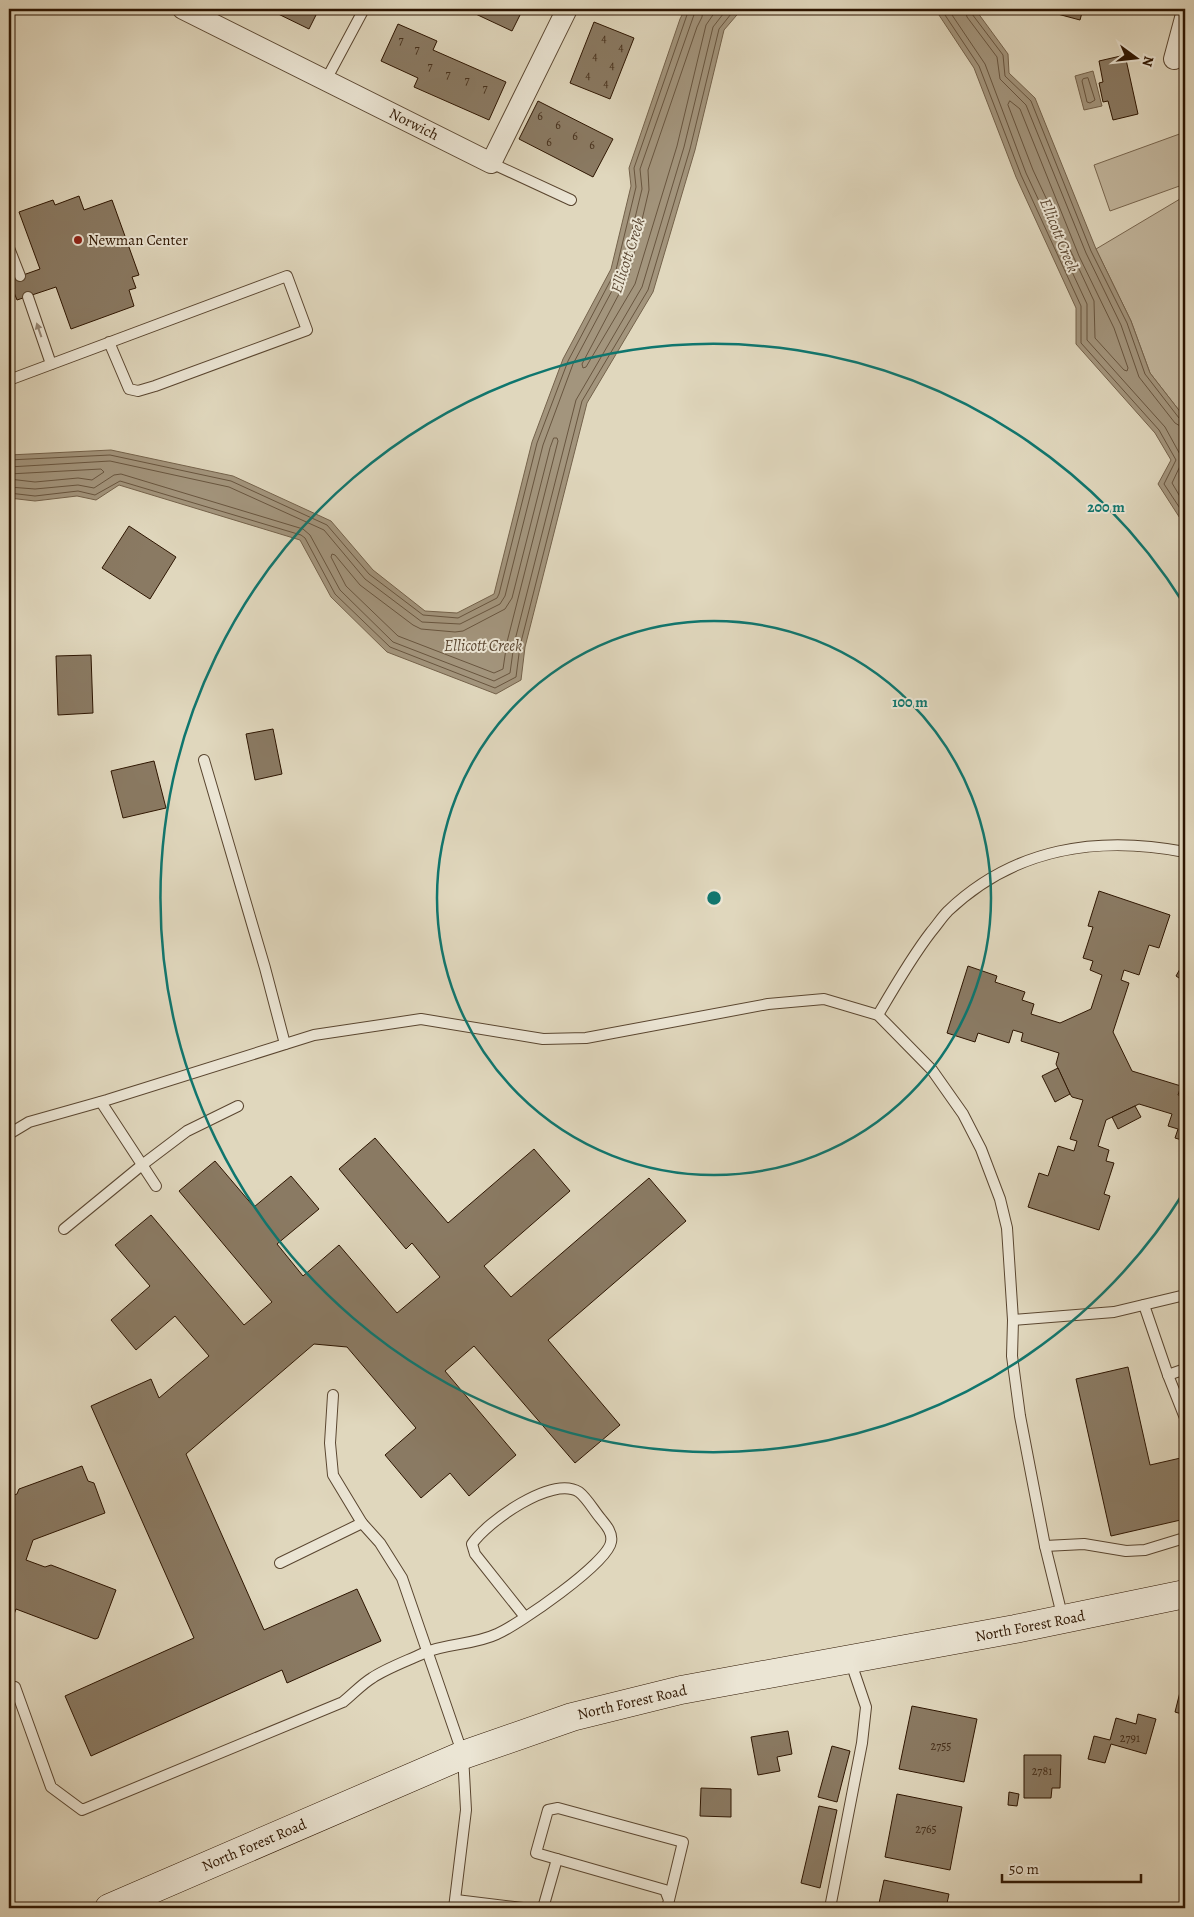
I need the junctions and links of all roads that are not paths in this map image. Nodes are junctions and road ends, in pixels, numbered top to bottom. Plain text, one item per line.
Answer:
1 (183, 9) edge
2 (364, 9) edge
3 (567, 9) edge
4 (1185, 18) edge
5 (1174, 59) dead end
6 (326, 80) junction
7 (490, 163) junction
8 (571, 200) dead end
9 (9, 248) edge
10 (20, 276) dead end
11 (28, 297) dead end
12 (109, 342) junction
13 (51, 364) junction
14 (9, 380) edge
15 (204, 760) dead end
16 (1185, 852) edge
17 (878, 1015) junction
18 (285, 1044) junction
19 (101, 1102) junction
20 (238, 1106) dead end
21 (9, 1134) edge
22 (142, 1165) junction
23 (156, 1186) dead end
24 (64, 1229) dead end
25 (1185, 1295) edge
26 (1144, 1305) junction
27 (1013, 1320) junction
28 (1185, 1369) edge
29 (1168, 1375) junction
30 (333, 1395) dead end
31 (1185, 1418) edge
32 (362, 1523) junction
33 (1180, 1539) dead end
34 (1045, 1546) junction
35 (280, 1563) dead end
36 (1185, 1594) edge
37 (525, 1617) junction
38 (1064, 1620) junction
39 (427, 1652) junction
40 (850, 1659) junction
41 (9, 1690) edge
42 (463, 1755) junction
43 (557, 1859) junction
44 (455, 1904) edge
45 (668, 1904) edge
46 (109, 1908) edge
47 (523, 1908) edge
48 (543, 1908) edge
49 (830, 1908) edge

1 - 6 street, Norwich
2 - 6 lane
3 - 7 street
4 - 5 street
6 - 7 street, Norwich
7 - 8 lane
9 - 10 lane
13 -> 11 lane
12 - 12 lane
12 - 13 lane
13 - 14 lane
15 - 18 lane
16 - 17 lane
17 - 18 lane
17 - 27 lane
18 - 19 lane
19 - 21 lane
19 - 22 lane
20 - 22 lane
22 - 23 lane
22 - 24 lane
25 - 26 lane
26 - 27 lane
26 - 29 lane
27 - 34 lane
28 - 29 lane
29 - 31 lane
30 - 32 lane
32 - 35 lane
32 - 39 lane
33 - 34 lane
34 - 38 lane
36 - 38 street, North Forest Road
37 - 37 lane
37 - 39 lane
38 - 40 street, North Forest Road
39 - 41 lane
39 - 42 lane
40 - 42 street, North Forest Road
40 - 49 lane
42 - 44 lane
42 - 46 street, North Forest Road
43 - 45 lane
43 - 45 lane
43 - 48 lane
44 - 47 lane

